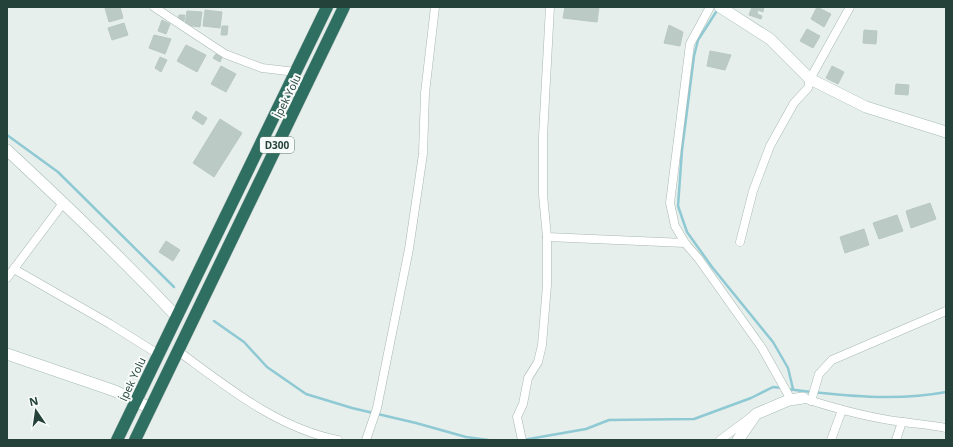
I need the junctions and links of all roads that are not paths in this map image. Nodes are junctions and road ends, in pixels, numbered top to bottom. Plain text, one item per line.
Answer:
1 (154, 7) edge
2 (327, 7) edge
3 (344, 7) edge
4 (435, 7) edge
5 (550, 7) edge
6 (710, 7) edge
7 (850, 7) edge
8 (722, 8) edge
9 (296, 72) junction
10 (810, 79) junction
11 (946, 132) edge
12 (7, 150) edge
13 (64, 202) junction
14 (547, 237) junction
15 (740, 242) dead end
16 (685, 243) junction
17 (14, 269) junction
18 (7, 278) edge
19 (179, 311) junction
20 (946, 311) edge
21 (178, 351) junction
22 (7, 354) edge
23 (158, 354) junction
24 (789, 398) junction
25 (809, 398) junction
26 (136, 401) junction
27 (150, 408) junction
28 (842, 410) junction
29 (756, 414) junction
30 (902, 422) junction
31 (946, 428) edge
32 (522, 438) edge
33 (117, 440) edge
34 (134, 440) edge
35 (338, 440) edge
36 (366, 440) edge
37 (720, 440) edge
38 (738, 440) edge
39 (831, 440) edge
40 (896, 440) edge

1 - 9 street
2 - 9 highway, İpek Yolu / D300
3 - 21 highway, İpek Yolu / D300
4 - 36 street
5 - 14 street
6 - 16 street
7 - 10 street
8 - 10 street
9 - 19 highway, İpek Yolu / D300
10 - 11 street
10 - 15 street
12 - 13 street
13 - 17 street
13 - 19 street
14 - 16 street
14 - 32 street
16 - 24 street
17 - 18 street
17 - 23 street
19 - 23 highway, İpek Yolu / D300
20 - 25 street
21 - 27 highway, D300
21 - 35 street
22 - 26 street
23 - 26 highway, İpek Yolu / D300
24 - 25 street
24 - 29 street
25 - 28 street
26 - 27 street
26 - 33 highway, İpek Yolu / D300
27 - 34 highway, D300
28 - 30 street
28 - 39 street
29 - 37 street
29 - 38 street
30 - 31 street
30 - 40 street

